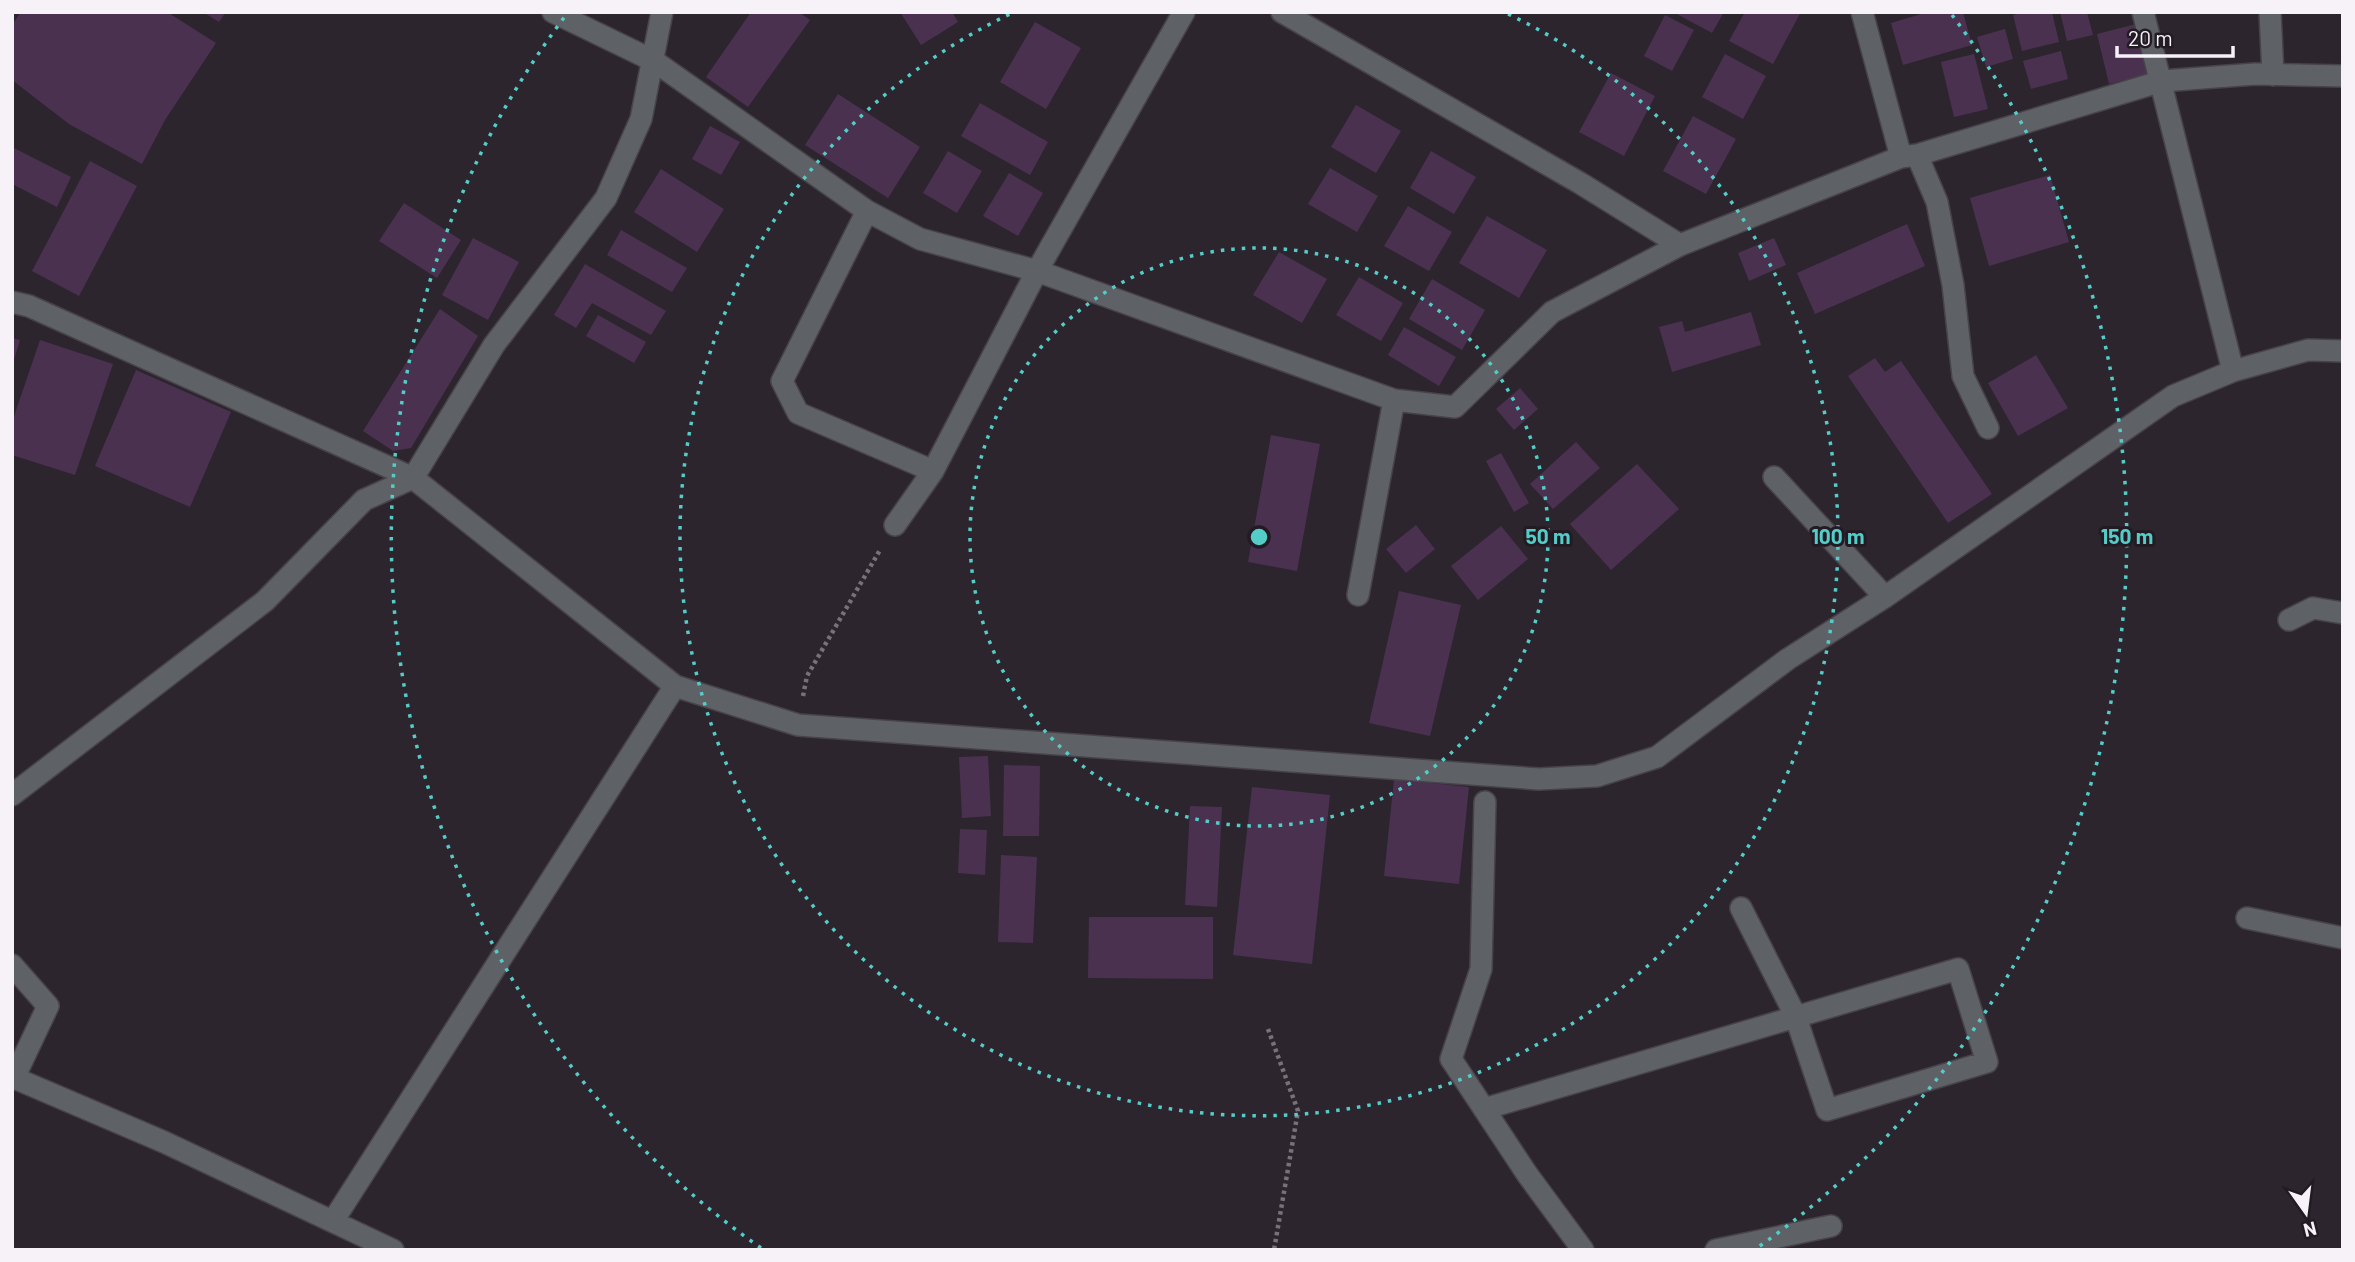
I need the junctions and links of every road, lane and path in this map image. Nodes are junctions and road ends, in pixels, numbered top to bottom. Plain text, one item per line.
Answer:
1 (553, 12) edge
2 (662, 12) edge
3 (1184, 12) edge
4 (1282, 12) edge
5 (1862, 12) edge
6 (2143, 12) edge
7 (2270, 12) edge
8 (654, 61) junction
9 (2273, 75) junction
10 (2343, 76) edge
11 (2162, 81) junction
12 (1909, 156) junction
13 (867, 211) junction
14 (1680, 245) junction
15 (1037, 271) junction
16 (12, 302) edge
17 (2343, 351) edge
18 (2233, 371) junction
19 (1394, 400) junction
20 (1988, 428) dead end
21 (933, 471) junction
22 (1774, 477) dead end
23 (413, 478) junction
24 (895, 525) joint
25 (1358, 595) dead end
26 (1885, 597) junction
27 (2343, 613) edge
28 (2289, 620) dead end
29 (675, 686) junction
30 (798, 726) junction
31 (12, 795) edge
32 (1485, 802) dead end
33 (1741, 908) dead end
34 (2247, 918) dead end
35 (2343, 938) edge
36 (12, 965) edge
37 (1795, 1015) junction
38 (1268, 1029) dead end
39 (13, 1077) edge
40 (1484, 1109) junction
41 (333, 1221) junction
42 (1831, 1226) dead end
43 (393, 1250) edge
44 (1274, 1250) edge
45 (1583, 1250) edge
46 (1716, 1250) edge

1 - 8 street
2 - 8 street
3 - 15 street
4 - 14 street
5 - 12 street
6 - 11 street
7 - 9 street
8 - 13 street
8 - 23 street
9 - 10 street
9 - 11 street
11 - 12 street
11 - 18 street
12 - 14 street
12 - 20 street
13 - 15 street
13 - 21 street
14 - 19 street
15 - 19 street
15 - 21 street
16 - 23 street
17 - 18 street
18 - 26 street
19 - 25 street
21 - 24 street
22 - 26 street
23 - 29 street
23 - 31 street
24 - 30 path
26 - 30 street
27 - 28 street
29 - 30 street
29 - 41 street
32 - 40 street
33 - 37 street
34 - 35 street
36 - 39 street
37 - 37 street
37 - 40 street
38 - 44 path
39 - 41 street
40 - 45 street
41 - 43 street
42 - 46 street

